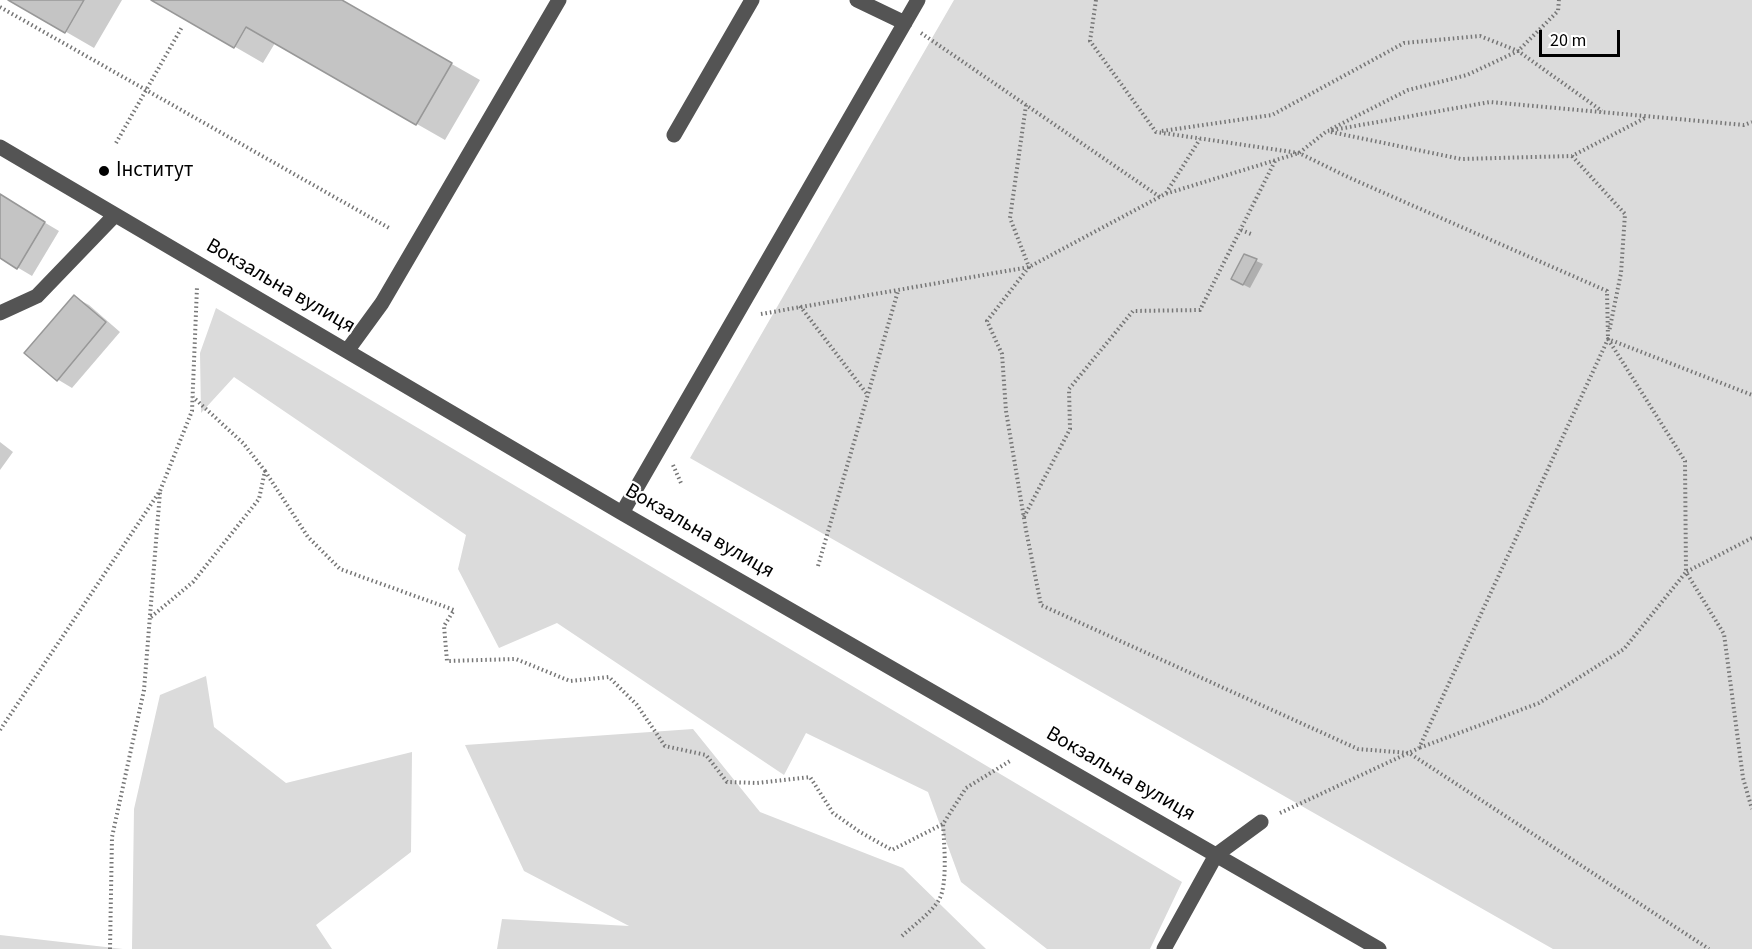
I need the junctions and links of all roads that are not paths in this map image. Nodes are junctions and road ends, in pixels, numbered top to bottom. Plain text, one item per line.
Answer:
1 (559, 0) edge
2 (752, 0) edge
3 (857, 0) edge
4 (918, 0) edge
5 (905, 23) junction
6 (674, 135) dead end
7 (0, 147) edge
8 (115, 215) junction
9 (0, 314) edge
10 (347, 351) junction
11 (622, 513) junction
12 (1261, 822) road end
13 (1216, 855) junction
14 (1164, 949) edge
15 (1379, 949) edge

1 - 10 street
2 - 6 street
3 - 5 street
4 - 5 street
5 - 11 street
7 - 8 street, Вокзальна вулиця
8 - 9 street
8 - 10 street, Вокзальна вулиця
10 - 11 street, Вокзальна вулиця
11 - 13 street, Вокзальна вулиця
12 - 13 street
13 - 14 street
13 - 15 street, Вокзальна вулиця

